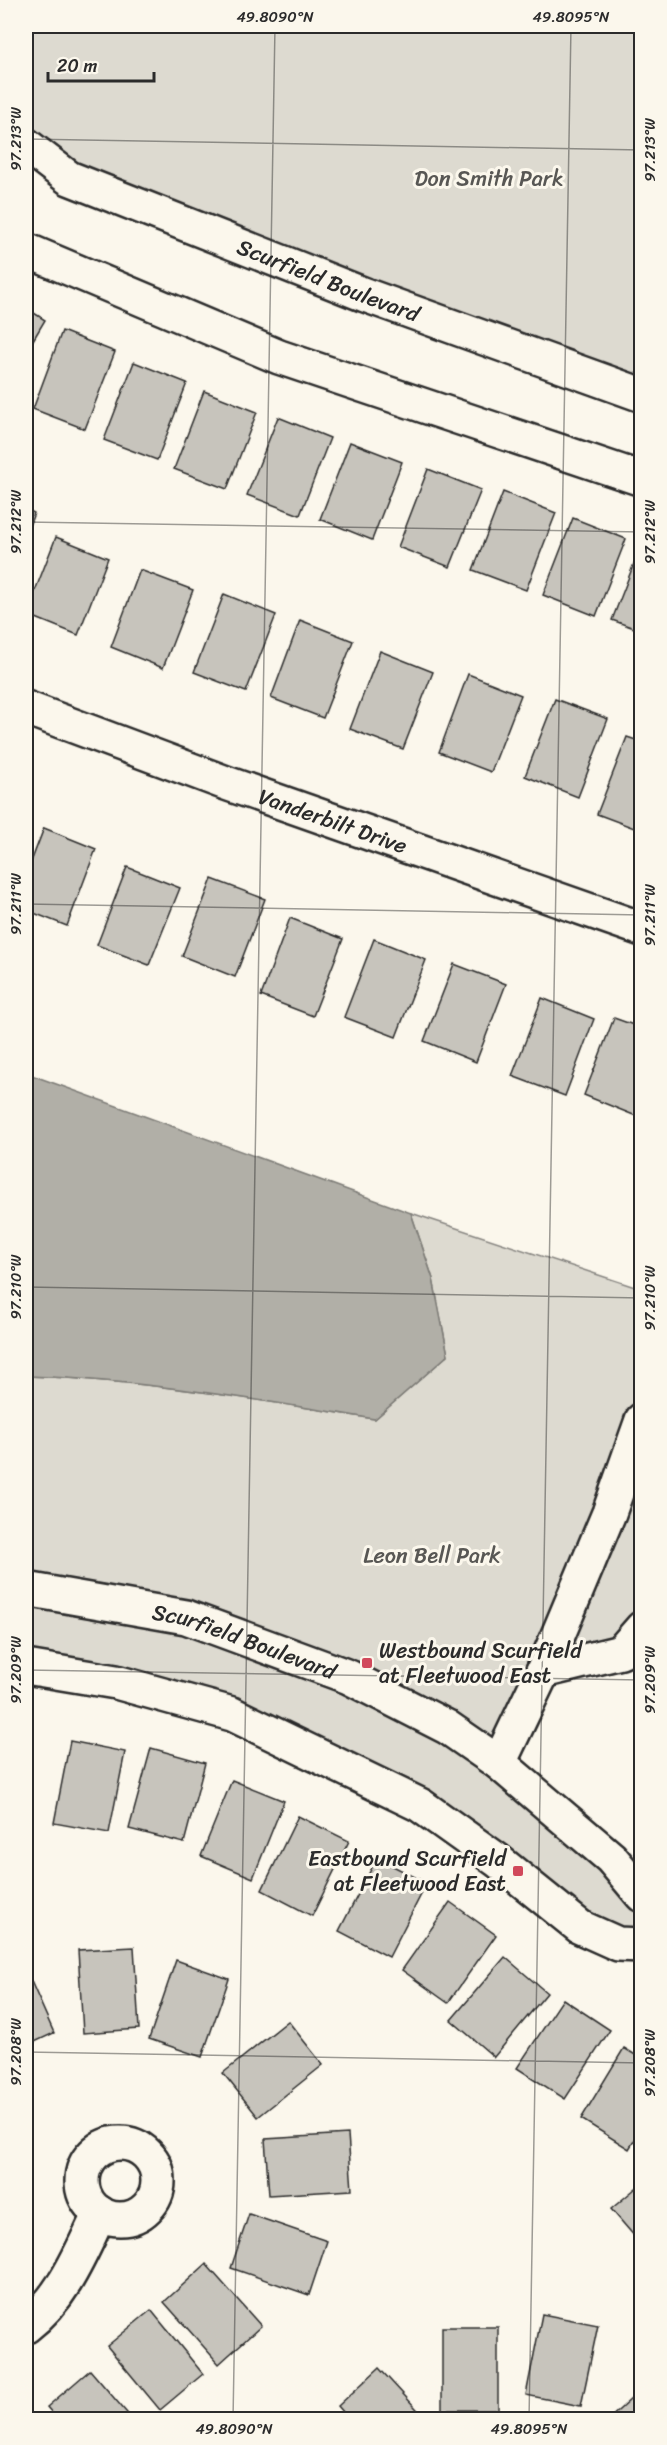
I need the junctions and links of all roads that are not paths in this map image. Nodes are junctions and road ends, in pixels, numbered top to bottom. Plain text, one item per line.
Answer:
1 (26, 145) edge
2 (26, 250) edge
3 (642, 395) edge
4 (642, 479) edge
5 (26, 708) edge
6 (642, 929) edge
7 (642, 1420) edge
8 (26, 1589) edge
9 (642, 1628) edge
10 (26, 1667) edge
11 (543, 1671) junction
12 (499, 1763) junction
13 (642, 1895) edge
14 (642, 1945) edge
15 (100, 2213) dead end
16 (26, 2326) edge

1 - 3 street, Scurfield Boulevard
2 - 4 street
5 - 6 street, Vanderbilt Drive
7 - 11 street
8 - 12 street, Scurfield Boulevard
9 - 11 street
10 - 14 street
11 - 12 street
12 - 13 street, Scurfield Boulevard
15 - 16 street

